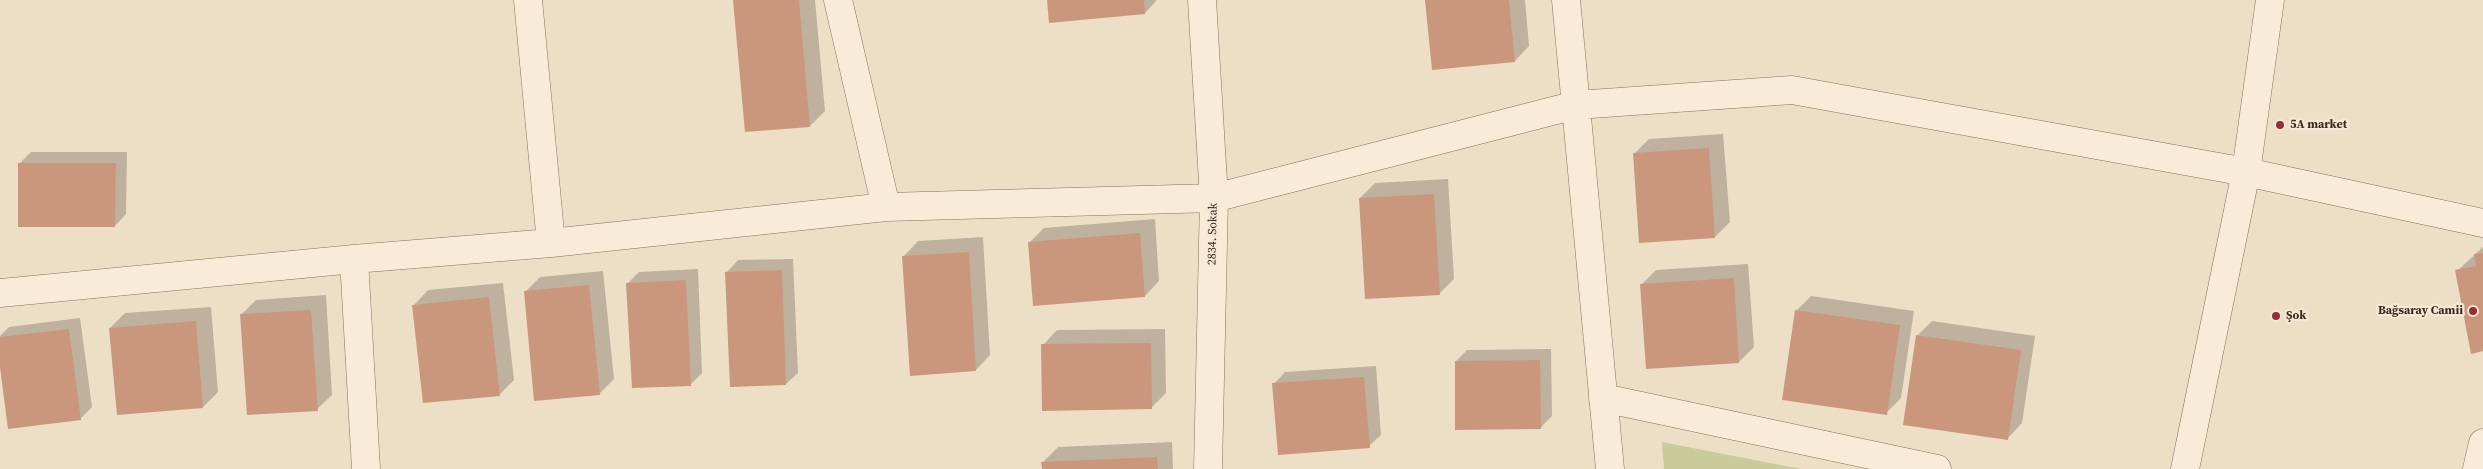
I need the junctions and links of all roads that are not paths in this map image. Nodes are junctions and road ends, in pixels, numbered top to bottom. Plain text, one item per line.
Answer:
1 (528, 0) edge
2 (838, 0) edge
3 (1202, 0) edge
4 (1566, 0) edge
5 (2270, 0) edge
6 (1576, 105) junction
7 (2246, 172) junction
8 (1214, 198) junction
9 (886, 207) junction
10 (2483, 223) edge
11 (551, 244) junction
12 (354, 259) junction
13 (0, 293) edge
14 (1603, 398) junction
15 (2483, 443) edge
16 (366, 469) edge
17 (1208, 469) edge
18 (1610, 469) edge
19 (1937, 469) edge
20 (2185, 469) edge
21 (2477, 469) edge

1 - 11 street
2 - 9 street
3 - 8 street, 2834. Sokak
4 - 6 street
5 - 7 street
6 - 7 street
6 - 8 street
6 - 14 street
7 - 10 street
7 - 20 street
8 - 9 street
8 - 17 street, 2834. Sokak
9 - 11 street
11 - 12 street
12 - 13 street
12 - 16 street
14 - 18 street
14 - 19 street
15 - 21 street

